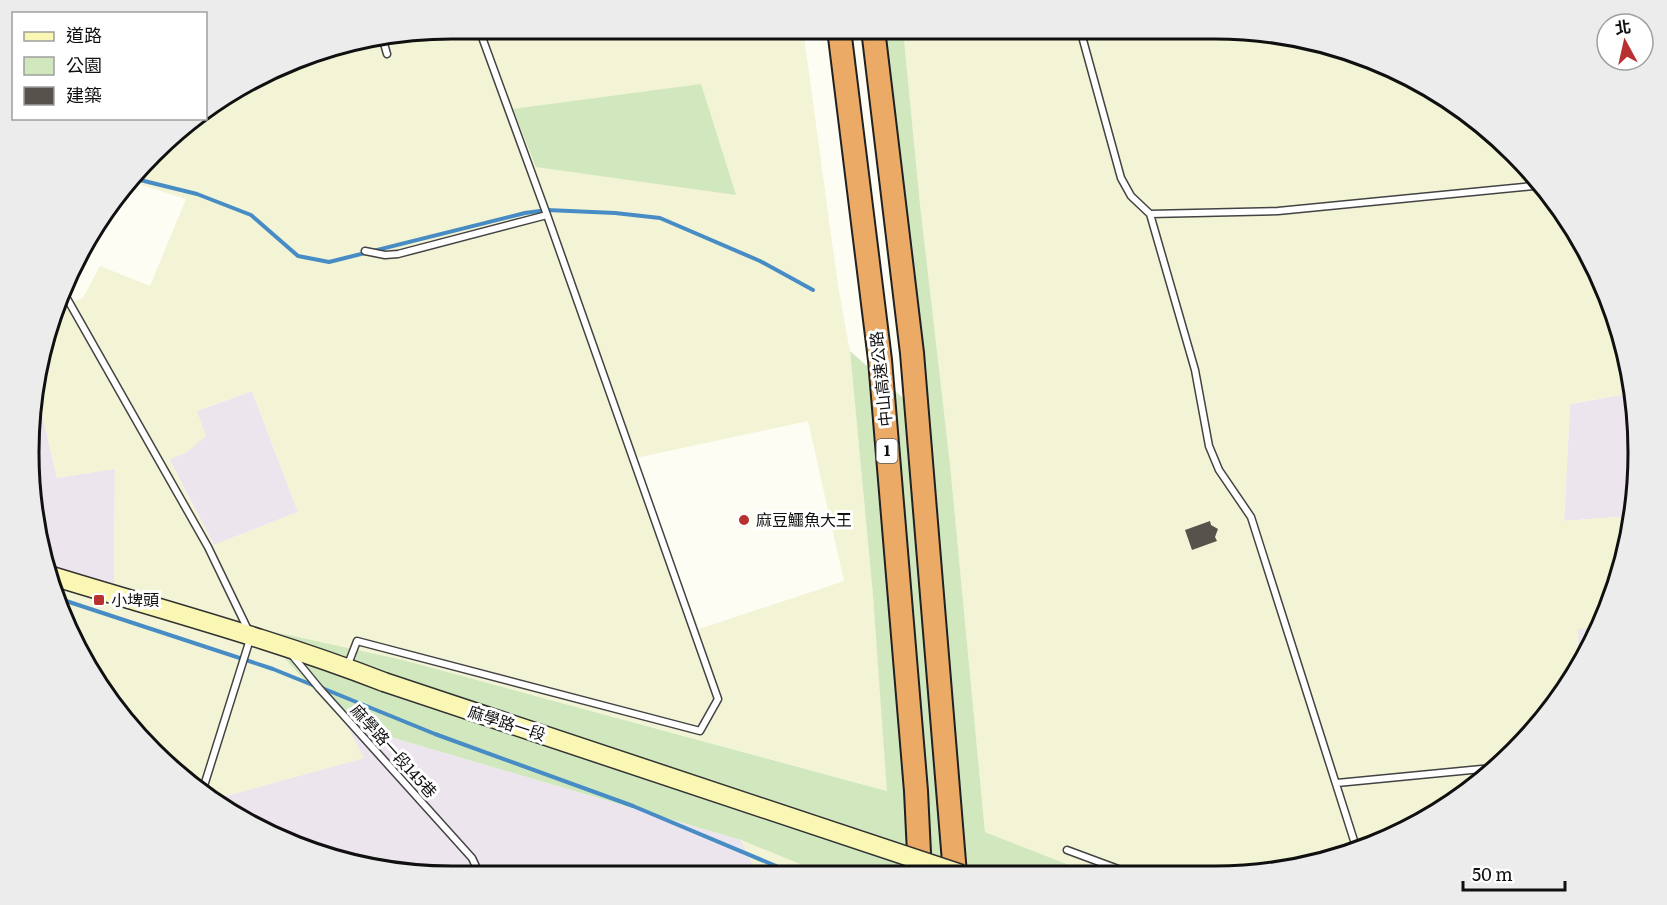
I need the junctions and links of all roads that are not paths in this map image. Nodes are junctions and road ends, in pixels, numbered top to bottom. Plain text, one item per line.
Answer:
1 (482, 39) edge
2 (840, 39) edge
3 (874, 39) edge
4 (1083, 39) edge
5 (384, 45) edge
6 (387, 54) dead end
7 (1531, 187) edge
8 (1150, 214) junction
9 (547, 215) junction
10 (365, 251) dead end
11 (68, 301) edge
12 (59, 578) edge
13 (251, 636) junction
14 (285, 647) junction
15 (347, 667) junction
16 (1480, 769) edge
17 (1337, 783) junction
18 (205, 784) edge
19 (1354, 841) edge
20 (1067, 850) dead end
21 (476, 866) edge
22 (920, 866) edge
23 (938, 866) edge
24 (954, 866) edge
25 (1110, 866) edge

1 - 9 lane
2 - 22 highway, 中山高速公路 / 1
3 - 24 highway, 中山高速公路 / 1
4 - 8 lane
5 - 6 lane
7 - 8 lane
8 - 17 lane
9 - 10 lane
9 - 15 lane
11 - 13 lane
12 - 13 main road, 麻學路一段
13 - 14 main road, 麻學路一段
13 - 18 lane
14 - 15 main road, 麻學路一段
14 - 21 lane, 麻學路一段145巷
15 - 23 main road, 麻學路一段, bridge
16 - 17 lane
17 - 19 lane
20 - 25 lane

